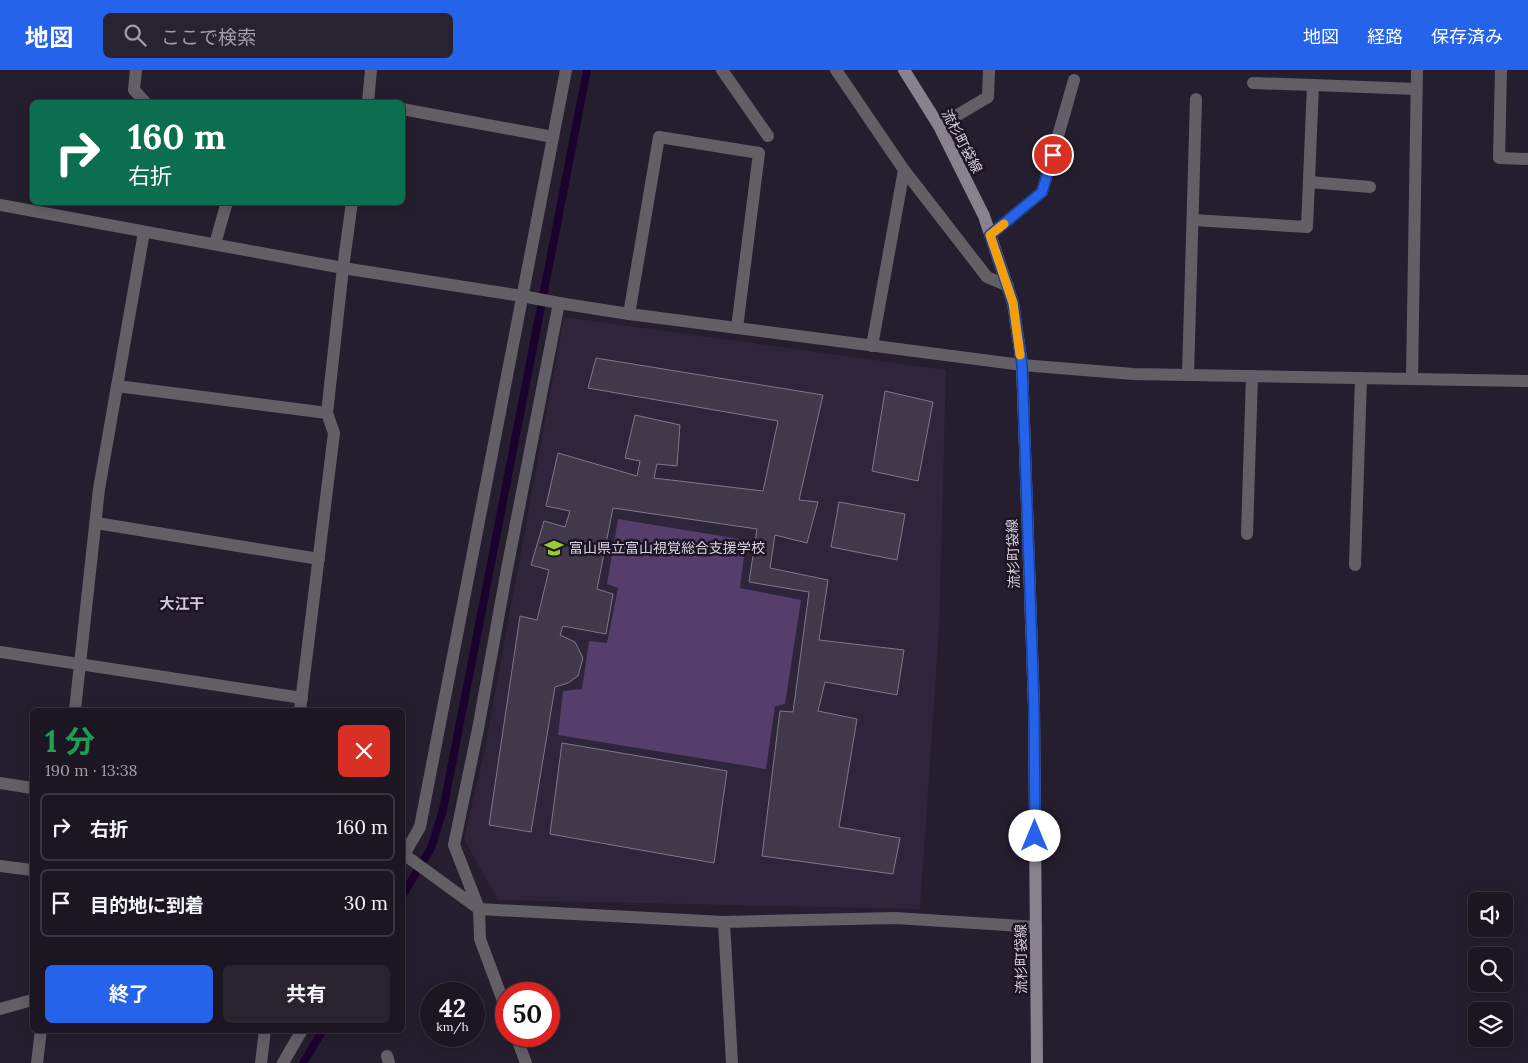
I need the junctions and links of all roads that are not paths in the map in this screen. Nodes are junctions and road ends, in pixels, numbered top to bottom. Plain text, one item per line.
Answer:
1 (136, 70) edge
2 (371, 70) edge
3 (566, 70) edge
4 (722, 70) edge
5 (836, 70) edge
6 (904, 70) edge
7 (989, 70) edge
8 (1417, 70) edge
9 (1501, 70) edge
10 (1074, 80) dead end
11 (1253, 83) dead end
12 (1313, 86) junction
13 (1416, 89) junction
14 (1196, 99) dead end
15 (143, 100) edge
16 (368, 100) edge
17 (405, 110) edge
18 (939, 126) junction
19 (553, 136) junction
20 (768, 136) dead end
21 (1528, 159) edge
22 (904, 170) junction
23 (1309, 182) junction
24 (1370, 187) dead end
25 (0, 205) edge
26 (226, 205) edge
27 (352, 205) edge
28 (1193, 220) junction
29 (144, 232) junction
30 (990, 235) junction
31 (215, 244) junction
32 (343, 268) junction
33 (1008, 286) junction
34 (522, 296) junction
35 (558, 303) junction
36 (629, 314) junction
37 (737, 328) junction
38 (872, 346) junction
39 (1022, 365) junction
40 (1188, 375) junction
41 (1252, 376) junction
42 (1361, 378) junction
43 (1412, 379) junction
44 (1528, 381) edge
45 (117, 386) junction
46 (327, 413) junction
47 (96, 523) junction
48 (1247, 534) dead end
49 (319, 559) junction
50 (1355, 565) dead end
51 (0, 652) edge
52 (80, 664) junction
53 (301, 704) edge
54 (75, 708) edge
55 (0, 783) edge
56 (30, 788) edge
57 (405, 852) edge
58 (405, 856) edge
59 (0, 866) edge
60 (30, 870) edge
61 (480, 909) junction
62 (724, 922) junction
63 (1036, 927) junction
64 (496, 982) edge
65 (30, 1000) edge
66 (0, 1008) edge
67 (41, 1033) edge
68 (265, 1033) edge
69 (300, 1033) edge
70 (520, 1047) edge
71 (37, 1063) edge
72 (261, 1063) edge
73 (283, 1063) edge
74 (526, 1063) edge
75 (732, 1063) edge
76 (1037, 1063) edge

1 - 15 street
2 - 16 street
3 - 19 street
4 - 20 street
5 - 22 street
6 - 18 main road, 流杉町袋線
7 - 18 street
8 - 13 street
9 - 21 street
10 - 30 street
11 - 12 street
12 - 13 street
12 - 23 street
13 - 43 street
14 - 28 street
17 - 19 street
18 - 30 main road, 流杉町袋線
19 - 34 street
22 - 33 street
22 - 38 street
23 - 24 street
23 - 28 street
25 - 29 street
26 - 31 street
27 - 32 street
28 - 40 street
29 - 31 street
29 - 45 street
30 - 33 main road, 流杉町袋線
31 - 32 street
32 - 34 street
32 - 46 street
33 - 39 main road, 流杉町袋線
34 - 35 street
34 - 57 street
35 - 36 street
35 - 61 street
36 - 37 street
36 - 37 street
37 - 38 street
38 - 39 street
39 - 40 street
39 - 63 main road, 流杉町袋線
40 - 41 street
41 - 42 street
41 - 48 street
42 - 43 street
42 - 50 street
43 - 44 street
45 - 46 street
45 - 47 street
46 - 49 street
47 - 49 street
47 - 52 street
49 - 53 street
51 - 52 street
52 - 53 street
52 - 54 street
55 - 56 street
58 - 61 street
59 - 60 street
61 - 62 street
61 - 64 street
62 - 63 street
62 - 75 street
63 - 76 main road, 流杉町袋線
65 - 66 street
67 - 71 street
68 - 72 street
69 - 73 street
70 - 74 street

